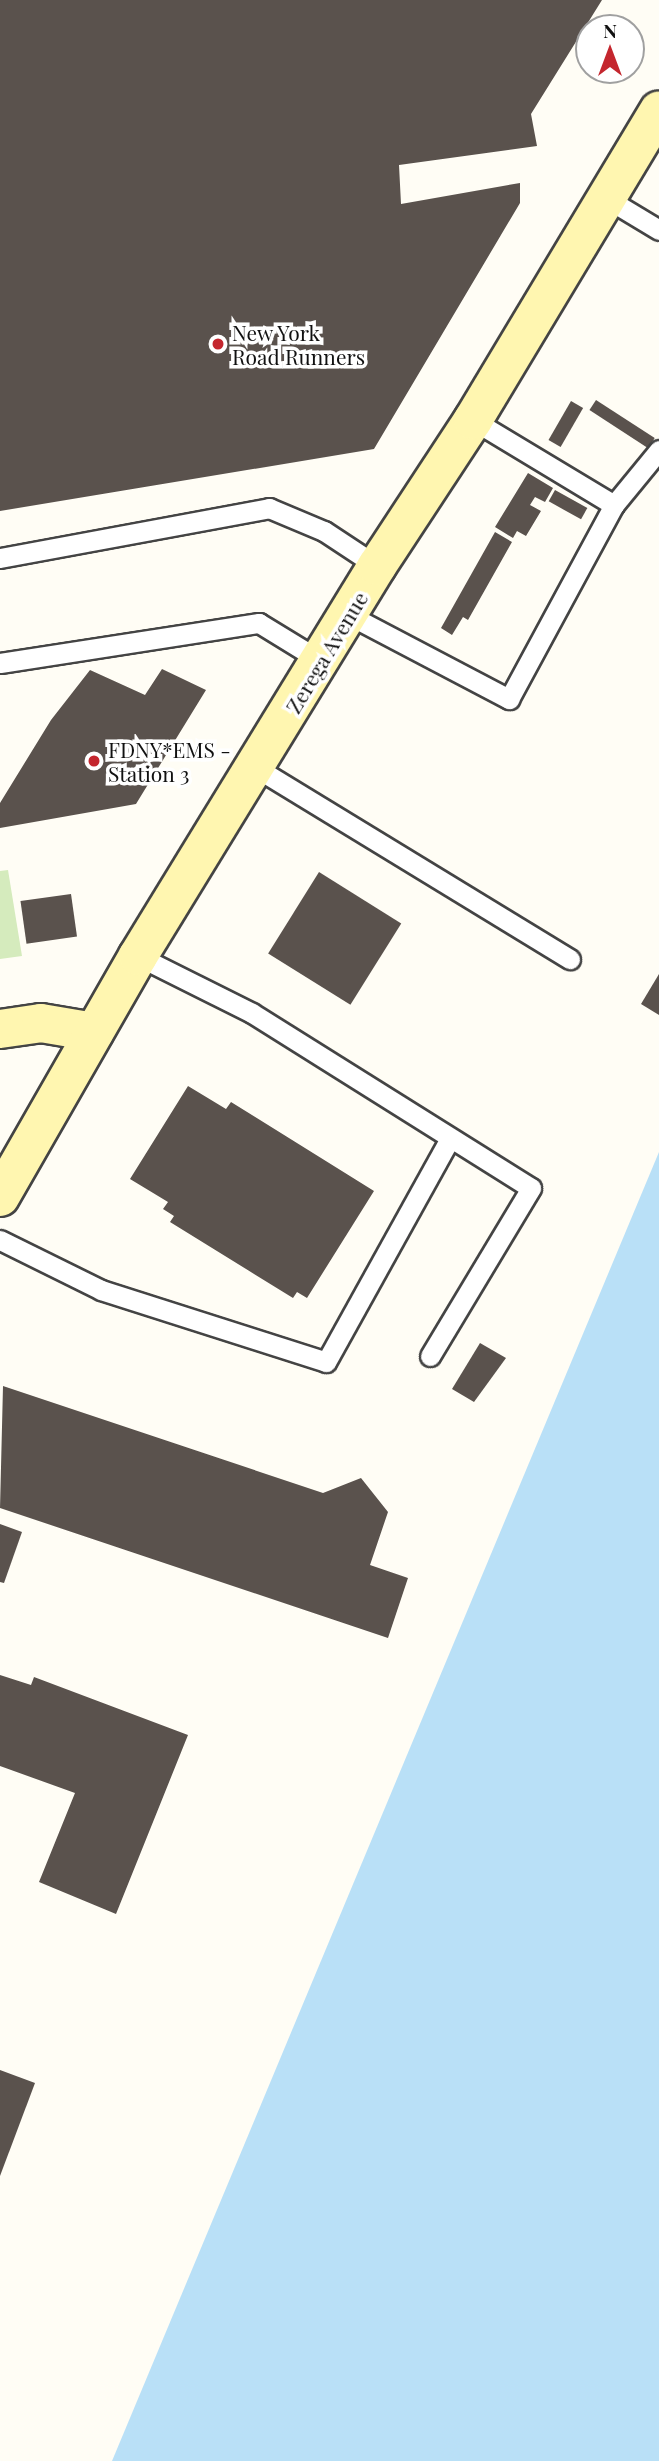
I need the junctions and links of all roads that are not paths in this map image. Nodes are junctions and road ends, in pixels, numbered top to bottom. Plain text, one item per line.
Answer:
1 (659, 111) edge
2 (606, 198) junction
3 (659, 230) edge
4 (473, 420) junction
5 (659, 450) edge
6 (614, 505) junction
7 (0, 558) edge
8 (377, 566) junction
9 (349, 615) junction
10 (321, 661) junction
11 (0, 663) edge
12 (255, 767) junction
13 (138, 956) junction
14 (570, 959) dead end
15 (0, 1029) edge
16 (94, 1032) junction
17 (450, 1138) junction
18 (0, 1197) edge
19 (0, 1240) edge
20 (430, 1356) dead end

1 - 2 main road, Zerega Avenue
2 - 3 lane
2 - 4 main road, Zerega Avenue
4 - 6 lane
4 - 8 main road, Zerega Avenue
5 - 6 lane
6 - 9 lane
7 - 8 lane
8 - 9 main road, Zerega Avenue
9 - 10 main road, Zerega Avenue
10 - 11 lane
10 - 12 main road, Zerega Avenue
12 - 13 main road, Zerega Avenue
12 - 14 lane
13 - 16 main road, Zerega Avenue
13 - 17 lane
15 - 16 main road
16 - 18 main road, Zerega Avenue
17 - 19 lane
17 - 20 lane

